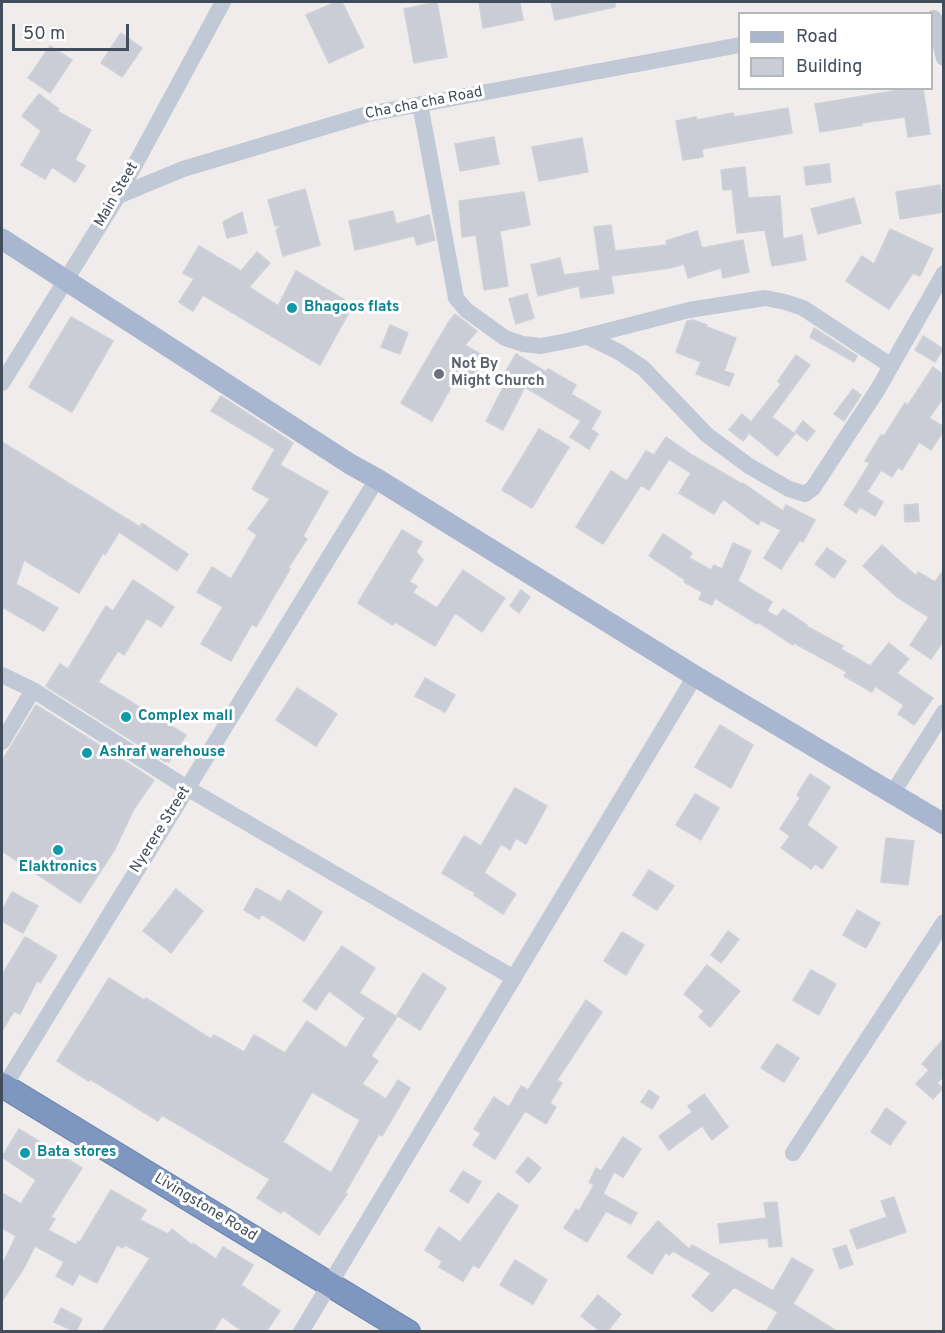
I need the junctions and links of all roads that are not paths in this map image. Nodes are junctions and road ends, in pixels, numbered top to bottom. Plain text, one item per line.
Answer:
1 (223, 2) edge
2 (936, 17) edge
3 (738, 45) edge
4 (944, 58) edge
5 (420, 104) junction
6 (118, 195) junction
7 (2, 238) edge
8 (944, 273) edge
9 (66, 280) junction
10 (586, 336) junction
11 (890, 365) junction
12 (2, 383) edge
13 (377, 479) junction
14 (2, 675) edge
15 (695, 676) junction
16 (33, 690) junction
17 (944, 712) edge
18 (2, 742) edge
19 (187, 788) junction
20 (892, 794) junction
21 (944, 824) edge
22 (944, 922) edge
23 (514, 978) junction
24 (2, 1087) edge
25 (793, 1153) dead end
26 (330, 1282) junction
27 (301, 1332) edge
28 (408, 1332) edge

1 - 6 street, Main Steet
2 - 4 street
3 - 5 street, Cha cha cha Road
5 - 6 street, Cha cha cha Road
5 - 10 street
6 - 9 street, Main Steet
7 - 9 main road
8 - 11 street
9 - 12 street, Main Steet
9 - 13 main road
10 - 11 street
10 - 11 street
13 - 15 main road
13 - 19 street, Nyerere Street
14 - 16 street
15 - 20 main road
15 - 23 street
16 - 18 street
16 - 19 street
17 - 20 street
19 - 23 street
19 - 24 street, Nyerere Street
20 - 21 main road
22 - 25 street
23 - 26 street
24 - 26 highway, Livingstone Road
26 - 27 street
26 - 28 highway, Livingstone Road

